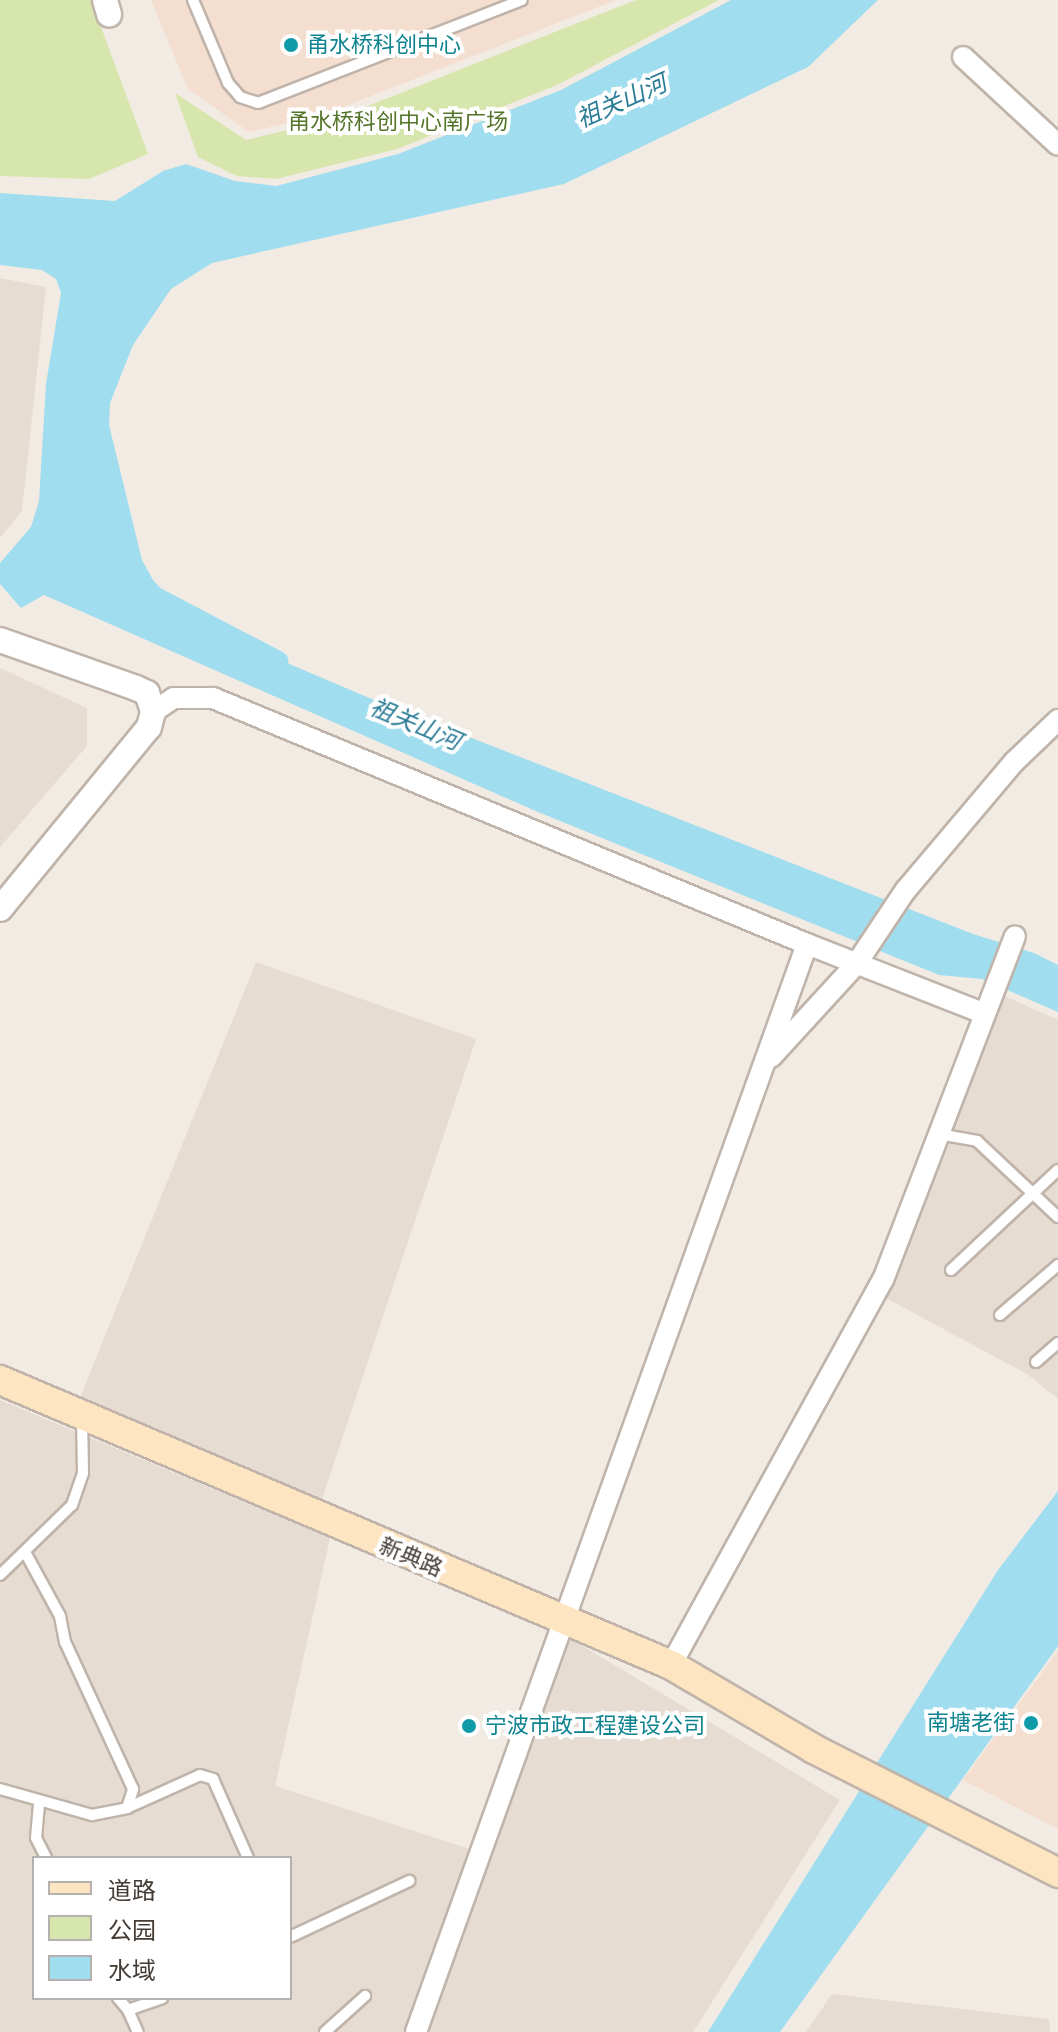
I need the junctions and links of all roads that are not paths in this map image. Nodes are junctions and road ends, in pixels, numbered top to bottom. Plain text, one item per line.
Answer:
1 (193, 0) edge
2 (522, 0) edge
3 (963, 57) dead end
4 (1058, 145) edge
5 (0, 640) edge
6 (153, 712) junction
7 (1058, 720) edge
8 (0, 909) edge
9 (1015, 936) dead end
10 (807, 944) junction
11 (861, 957) junction
12 (983, 1013) junction
13 (764, 1064) junction
14 (938, 1134) junction
15 (1058, 1170) edge
16 (1033, 1193) junction
17 (1058, 1217) edge
18 (1058, 1265) edge
19 (951, 1270) dead end
20 (1000, 1315) dead end
21 (1058, 1343) edge
22 (1036, 1362) dead end
23 (0, 1380) edge
24 (81, 1415) junction
25 (26, 1554) junction
26 (0, 1575) edge
27 (564, 1623) junction
28 (671, 1665) junction
29 (0, 1789) edge
30 (39, 1804) junction
31 (127, 1808) junction
32 (45, 1856) edge
33 (247, 1856) edge
34 (1048, 1869) edge
35 (409, 1881) dead end
36 (292, 1936) edge
37 (365, 1996) dead end
38 (120, 2000) edge
39 (156, 2000) edge
40 (128, 2010) junction
41 (138, 2032) edge
42 (325, 2032) edge
43 (416, 2032) edge

1 - 2 lane
3 - 4 street
5 - 6 street
6 - 8 street
6 - 10 street
7 - 11 street
9 - 12 street
10 - 11 street
10 - 13 street
11 - 12 street
11 - 13 street
12 - 14 street
13 - 27 street
14 - 16 lane
14 - 28 street
15 - 16 lane
16 - 17 lane
16 - 19 lane
18 - 20 lane
21 - 22 lane
23 - 24 main road, 新典路
24 - 25 lane
24 - 27 main road, 新典路
25 - 26 lane
25 - 31 lane
27 - 28 main road, 新典路
27 - 43 street
28 - 34 main road, 新典路
29 - 30 lane
30 - 31 lane
30 - 32 lane
31 - 33 lane
35 - 36 lane
37 - 42 lane
38 - 40 lane
39 - 40 lane
40 - 41 lane

